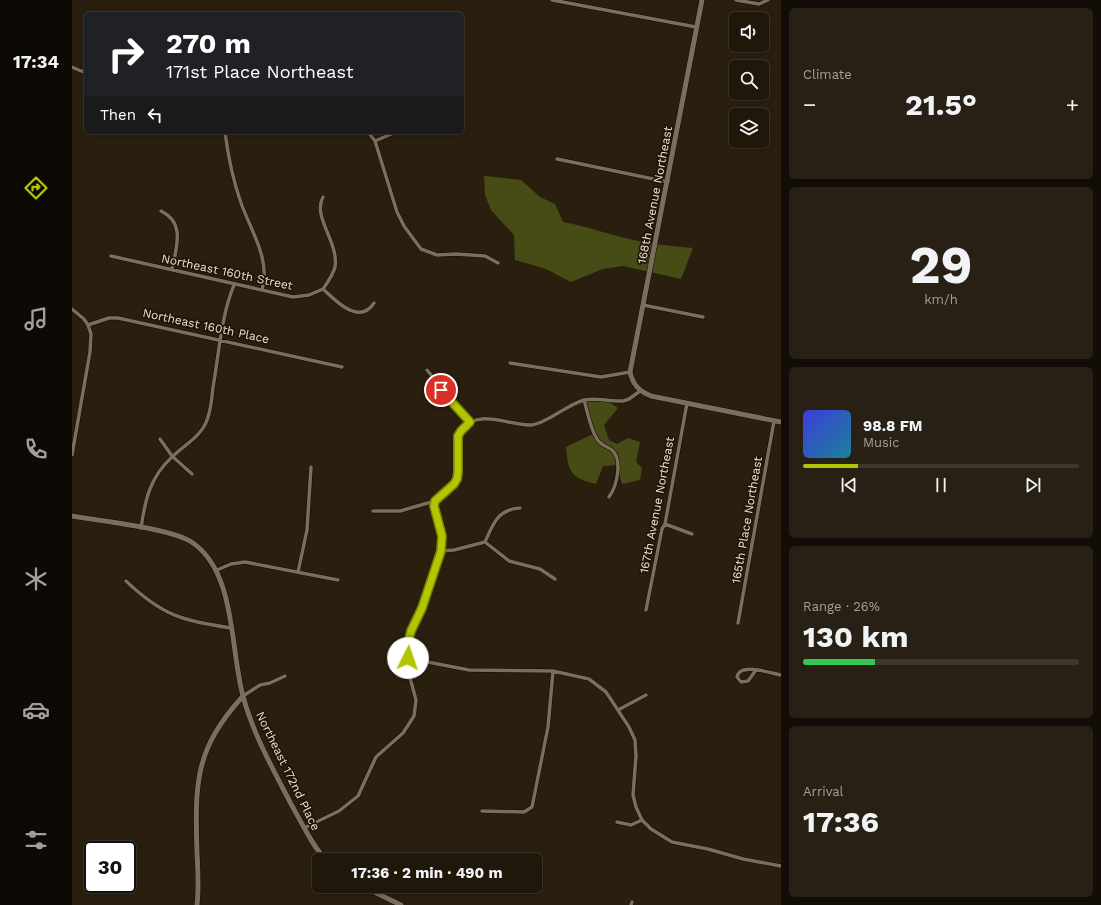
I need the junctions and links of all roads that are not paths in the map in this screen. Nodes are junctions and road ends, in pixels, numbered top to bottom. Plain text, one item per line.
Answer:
1 (552, 0) edge
2 (702, 0) edge
3 (736, 0) edge
4 (768, 0) edge
5 (696, 28) junction
6 (72, 67) edge
7 (84, 72) edge
8 (224, 134) edge
9 (370, 134) edge
10 (391, 134) edge
11 (375, 141) junction
12 (557, 159) dead end
13 (668, 182) junction
14 (323, 198) dead end
15 (161, 211) dead end
16 (111, 256) dead end
17 (498, 264) dead end
18 (172, 270) junction
19 (234, 285) junction
20 (323, 289) junction
21 (262, 290) junction
22 (374, 304) dead end
23 (644, 305) junction
24 (72, 310) edge
25 (703, 317) dead end
26 (88, 325) junction
27 (221, 339) junction
28 (510, 363) dead end
29 (342, 367) dead end
30 (427, 370) dead end
31 (630, 372) junction
32 (640, 391) junction
33 (584, 400) junction
34 (687, 403) junction
35 (774, 421) junction
36 (470, 422) junction
37 (781, 422) edge
38 (160, 439) dead end
39 (72, 455) edge
40 (172, 456) junction
41 (311, 467) dead end
42 (192, 474) dead end
43 (609, 496) dead end
44 (435, 501) junction
45 (520, 508) dead end
46 (373, 511) dead end
47 (72, 516) edge
48 (665, 524) junction
49 (141, 528) junction
50 (692, 534) dead end
51 (485, 542) junction
52 (441, 551) junction
53 (217, 570) junction
54 (298, 572) junction
55 (555, 579) dead end
56 (338, 580) dead end
57 (126, 581) dead end
58 (646, 610) dead end
59 (738, 623) dead end
60 (230, 628) junction
61 (408, 658) junction
62 (756, 670) junction
63 (553, 671) junction
64 (781, 675) edge
65 (285, 676) dead end
66 (646, 695) dead end
67 (243, 696) junction
68 (618, 710) junction
69 (482, 811) dead end
70 (642, 820) junction
71 (617, 822) dead end
72 (304, 828) junction
73 (320, 853) edge
74 (781, 866) edge
75 (376, 893) edge
76 (197, 905) edge
77 (401, 905) edge

1 - 5 street
2 - 5 street, 168th Avenue Northeast
3 - 4 street
5 - 13 street, 168th Avenue Northeast
6 - 7 street
8 - 21 street
9 - 11 street
10 - 11 street
11 - 17 street
12 - 13 street
13 - 23 street, 168th Avenue Northeast
14 - 20 street
15 - 18 street
16 - 18 street, Northeast 160th Street
18 - 19 street, Northeast 160th Street
19 - 21 street, Northeast 160th Street
19 - 27 street
20 - 21 street, Northeast 160th Street
20 - 22 street
23 - 25 street
23 - 31 street, 168th Avenue Northeast
24 - 26 street
26 - 27 street, Northeast 160th Place
26 - 39 street
27 - 29 street, Northeast 160th Place
27 - 40 street
28 - 31 street
30 - 36 street
31 - 32 street
32 - 33 street
32 - 34 street
33 - 36 street
33 - 43 street
34 - 35 street
34 - 48 street, 167th Avenue Northeast
35 - 37 street
35 - 59 street, 165th Place Northeast
36 - 44 street
38 - 40 street
40 - 42 street
40 - 49 street
41 - 54 street
44 - 46 street
44 - 52 street
45 - 51 street
47 - 49 street
48 - 50 street
48 - 58 street, 167th Avenue Northeast
49 - 53 street
51 - 52 street
51 - 55 street
52 - 61 street
53 - 54 street
53 - 60 street, Northeast 172nd Place
54 - 56 street
57 - 60 street
60 - 67 street, Northeast 172nd Place
61 - 63 street
61 - 72 street
62 - 62 street
62 - 64 street
63 - 68 street
63 - 69 street
65 - 67 street
66 - 68 street
67 - 72 street, Northeast 172nd Place
67 - 76 street
68 - 70 street
70 - 71 street
70 - 74 street
72 - 73 street, Northeast 172nd Place
75 - 77 street

